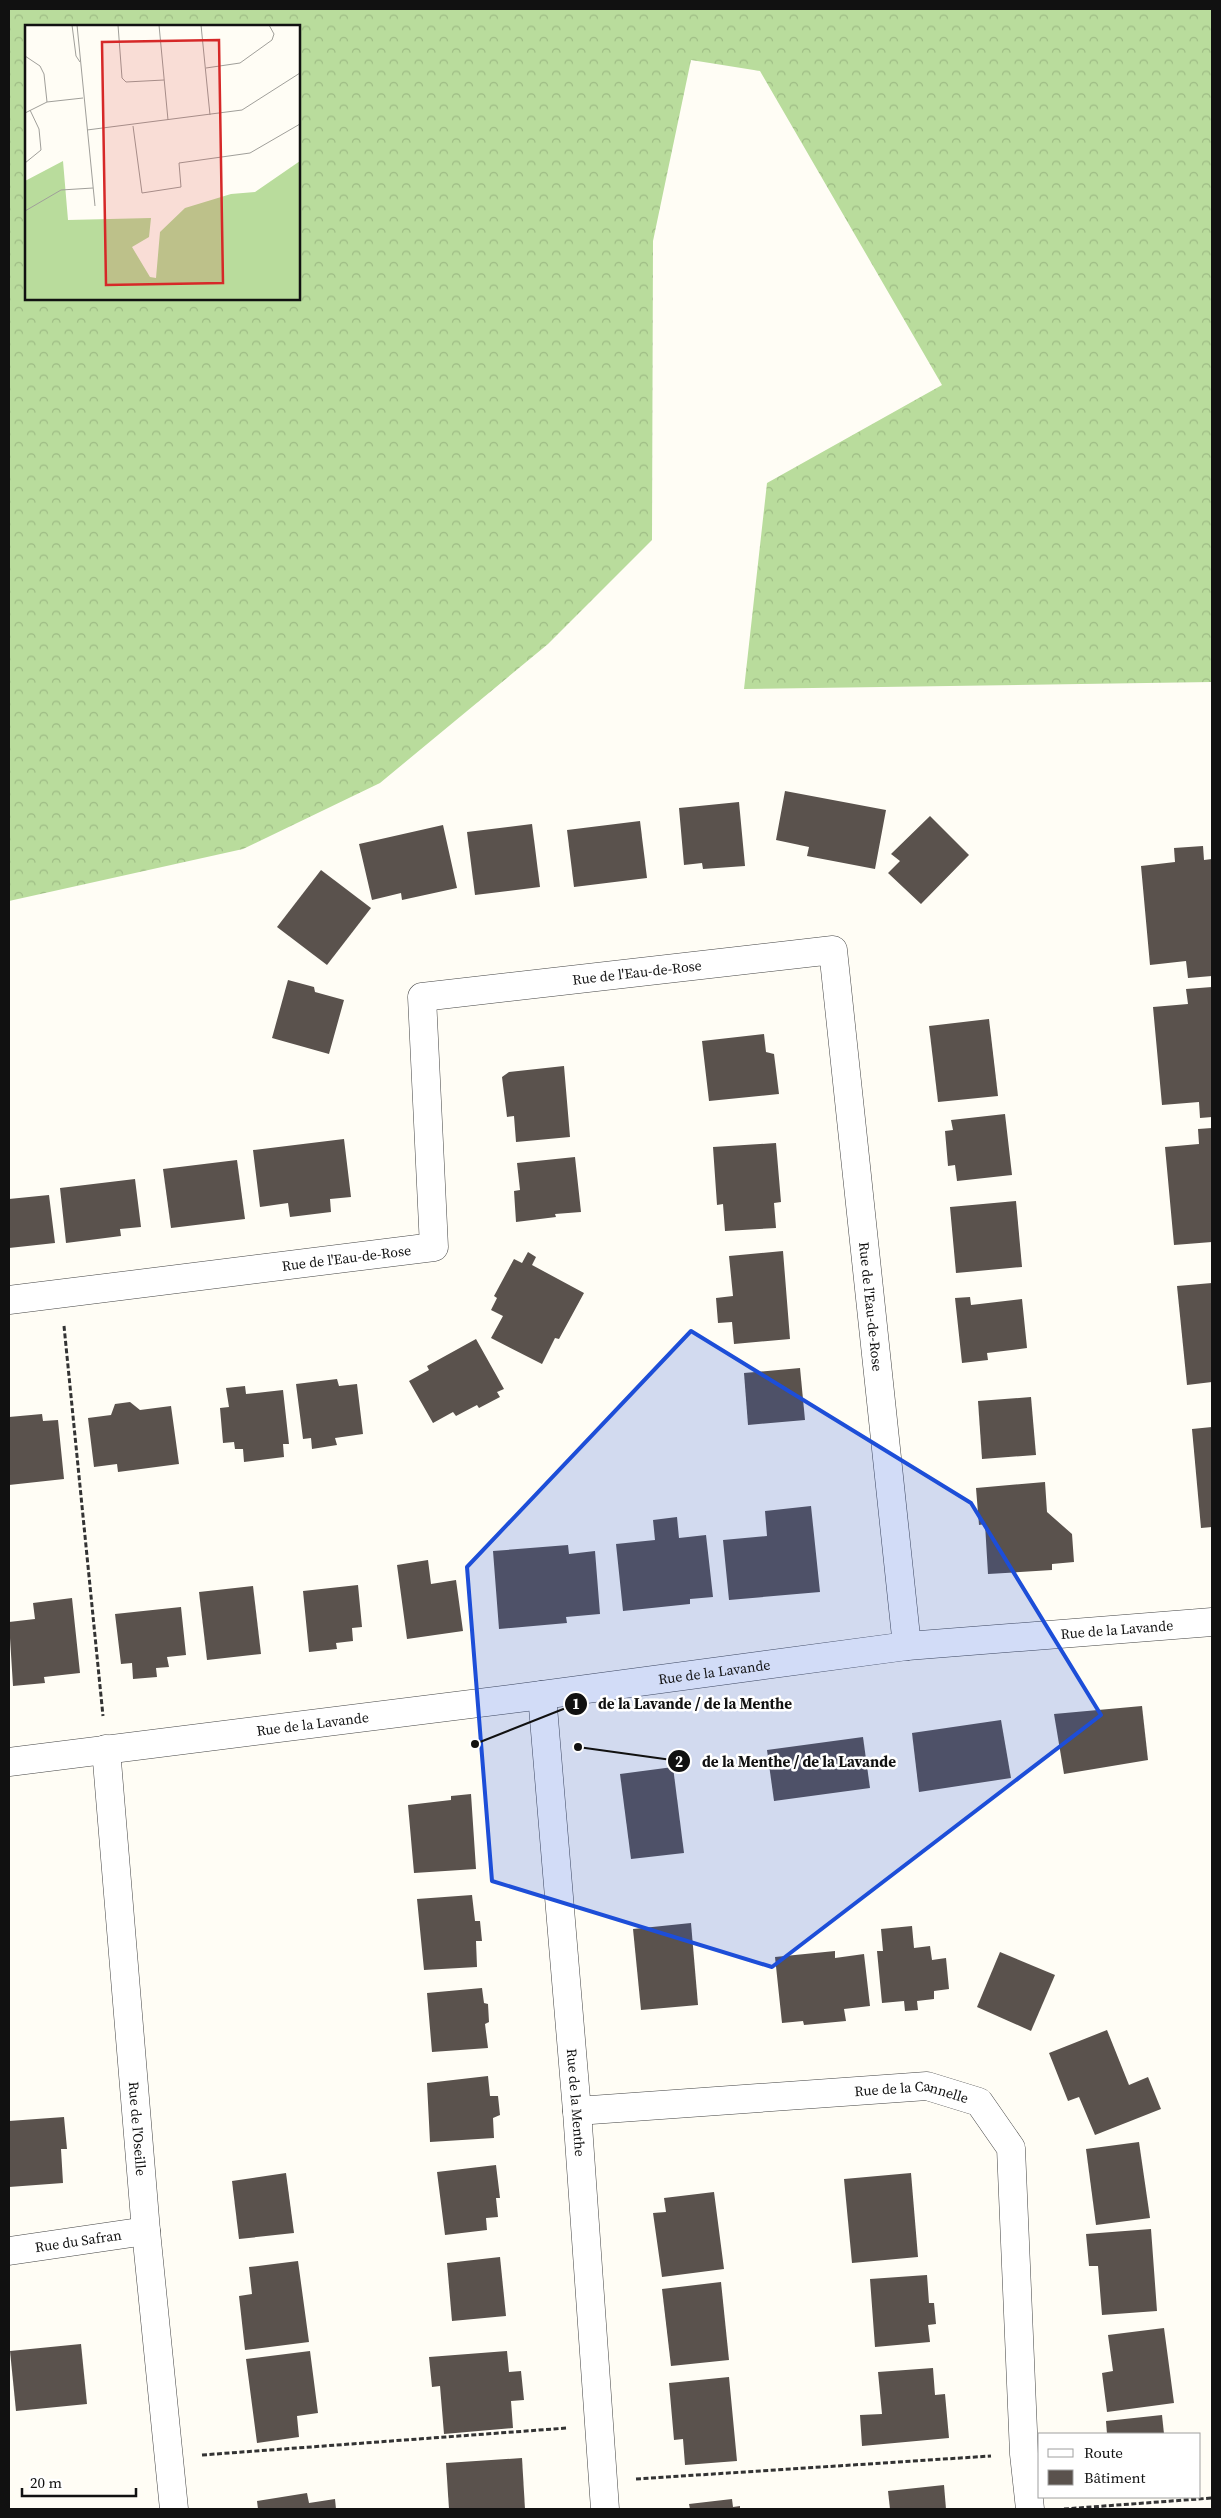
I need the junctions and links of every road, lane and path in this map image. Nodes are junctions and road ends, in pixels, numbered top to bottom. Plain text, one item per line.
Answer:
1 (61, 1294) junction
2 (9, 1300) edge
3 (1212, 1622) edge
4 (907, 1646) junction
5 (542, 1695) junction
6 (106, 1749) junction
7 (9, 1762) edge
8 (577, 2111) junction
9 (146, 2231) junction
10 (9, 2251) edge
11 (599, 2425) junction
12 (1024, 2454) junction
13 (169, 2458) junction
14 (603, 2481) junction
15 (1212, 2498) edge
16 (174, 2509) edge
17 (605, 2509) edge
18 (1030, 2509) edge
19 (1061, 2509) edge

1 - 2 street, Rue de l'Eau-de-Rose
1 - 4 street, Rue de l'Eau-de-Rose
1 - 6 path
3 - 4 street, Rue de la Lavande
4 - 5 street, Rue de la Lavande
5 - 6 street, Rue de la Lavande
5 - 8 street, Rue de la Menthe
6 - 7 street, Rue de la Lavande
6 - 9 street, Rue de l'Oseille
8 - 11 street, Rue de la Menthe
8 - 12 street, Rue de la Cannelle
9 - 10 street, Rue du Safran
9 - 13 street, Rue de l'Oseille
11 - 13 path
11 - 14 street, Rue de la Menthe
12 - 14 path
12 - 18 street, Rue de la Cannelle
13 - 16 street, Rue de l'Oseille
14 - 17 street, Rue de la Menthe
15 - 19 path

